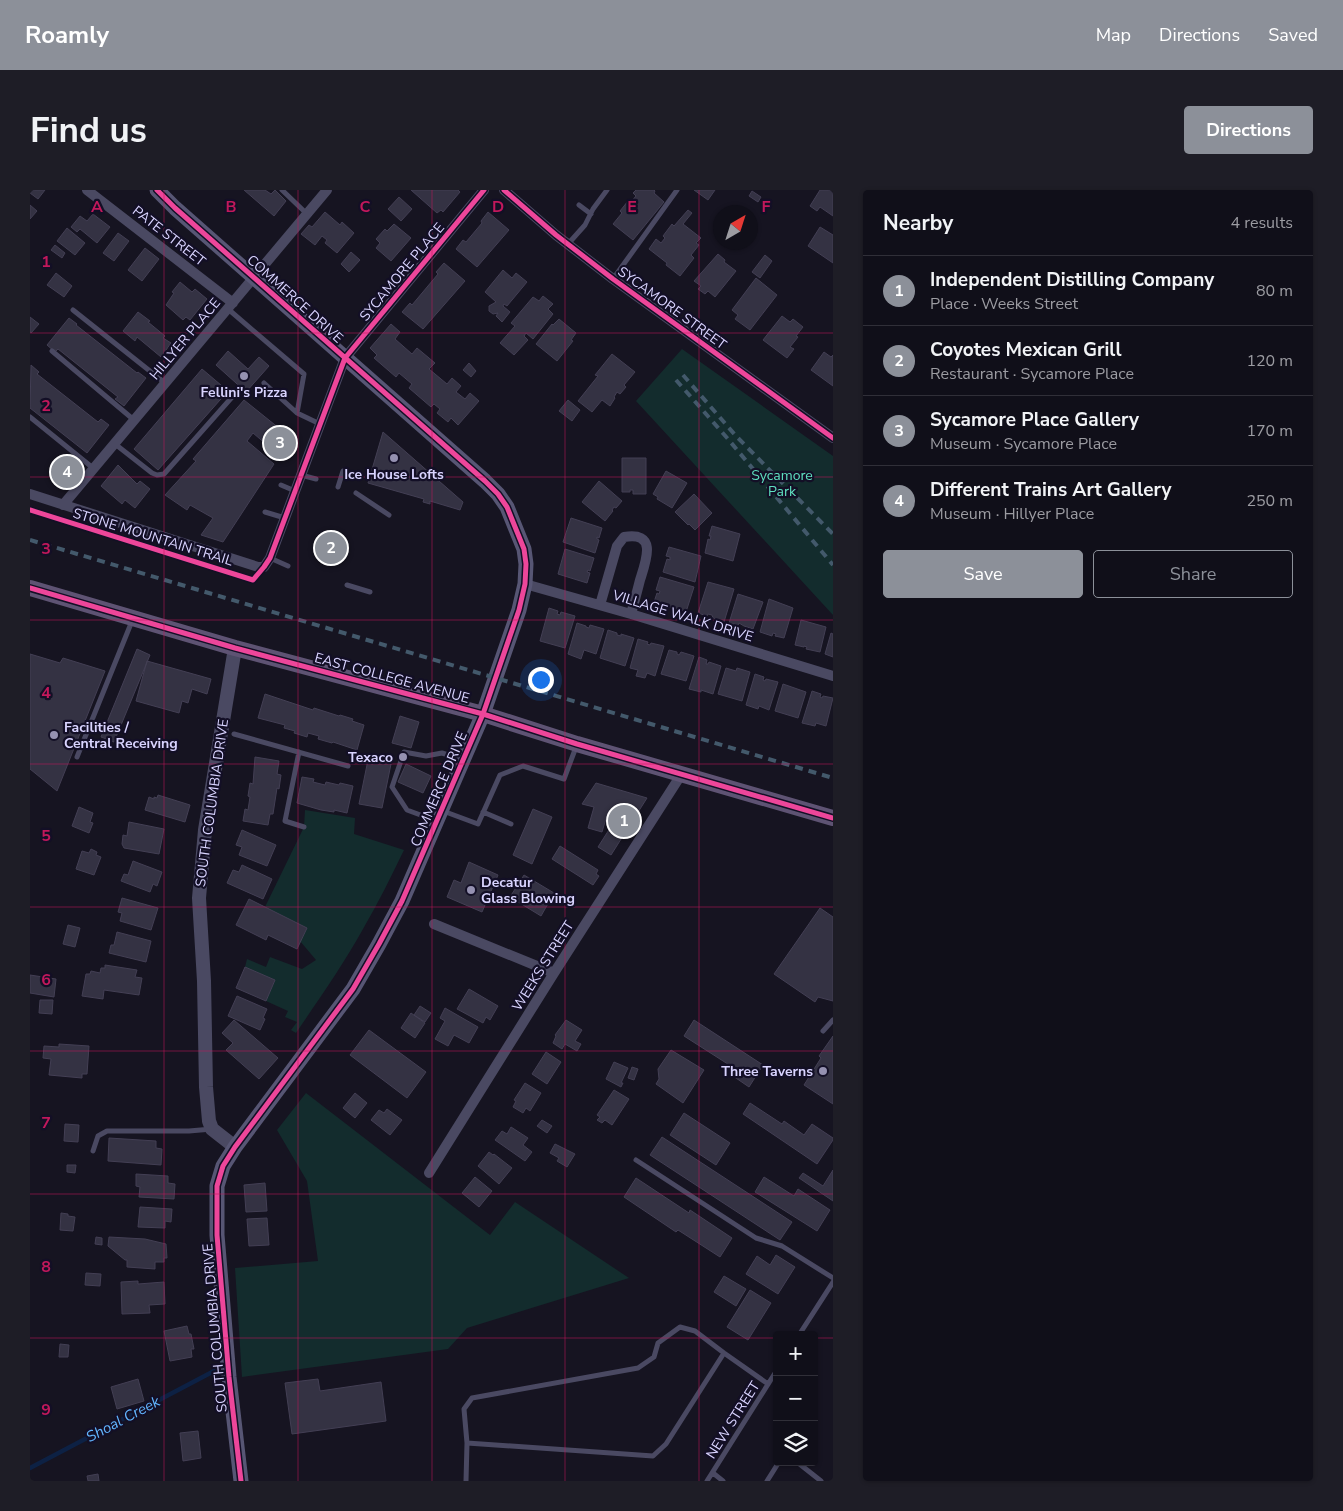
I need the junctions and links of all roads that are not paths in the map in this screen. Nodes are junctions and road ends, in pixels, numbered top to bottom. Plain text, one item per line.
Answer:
1 (88, 190) edge
2 (157, 190) edge
3 (282, 190) edge
4 (327, 190) edge
5 (484, 190) edge
6 (504, 190) edge
7 (607, 190) edge
8 (677, 190) edge
9 (579, 206) dead end
10 (307, 214) junction
11 (591, 214) junction
12 (568, 244) junction
13 (254, 278) junction
14 (613, 279) junction
15 (230, 306) junction
16 (73, 310) dead end
17 (52, 351) dead end
18 (345, 358) junction
19 (166, 383) junction
20 (264, 383) dead end
21 (233, 396) dead end
22 (297, 413) junction
23 (30, 418) edge
24 (134, 420) junction
25 (320, 424) junction
26 (833, 438) edge
27 (114, 444) junction
28 (93, 469) junction
29 (343, 471) dead end
30 (301, 475) junction
31 (316, 479) dead end
32 (281, 485) dead end
33 (338, 487) dead end
34 (295, 490) junction
35 (356, 493) dead end
36 (30, 494) edge
37 (64, 504) junction
38 (266, 512) dead end
39 (389, 515) dead end
40 (285, 518) junction
41 (267, 563) junction
42 (288, 566) dead end
43 (525, 584) junction
44 (347, 585) dead end
45 (30, 588) edge
46 (370, 592) dead end
47 (600, 605) junction
48 (631, 614) junction
49 (133, 618) junction
50 (235, 648) junction
51 (833, 676) edge
52 (483, 714) junction
53 (234, 734) dead end
54 (576, 744) junction
55 (299, 752) junction
56 (77, 756) dead end
57 (464, 760) junction
58 (348, 766) dead end
59 (681, 774) junction
60 (483, 812) junction
61 (440, 816) junction
62 (833, 818) edge
63 (511, 824) dead end
64 (304, 827) dead end
65 (434, 924) dead end
66 (554, 973) junction
67 (833, 1020) edge
68 (823, 1031) dead end
69 (212, 1129) junction
70 (235, 1147) junction
71 (93, 1151) dead end
72 (636, 1160) dead end
73 (429, 1173) dead end
74 (833, 1278) edge
75 (833, 1282) edge
76 (802, 1331) edge
77 (724, 1353) junction
78 (773, 1376) edge
79 (768, 1384) junction
80 (467, 1443) junction
81 (776, 1466) edge
82 (802, 1466) edge
83 (713, 1473) junction
84 (241, 1481) edge
85 (466, 1481) edge
86 (708, 1481) edge
87 (723, 1481) edge
88 (767, 1481) edge
89 (821, 1481) edge

1 - 15 street, PATE STREET
2 - 13 main road, COMMERCE DRIVE
3 - 10 lane
4 - 10 street, HILLYER PLACE
5 - 18 street, SYCAMORE PLACE
6 - 12 street, SYCAMORE STREET
7 - 11 lane
8 - 14 lane
9 - 11 lane
10 - 13 street, HILLYER PLACE
11 - 12 lane
12 - 14 street, SYCAMORE STREET
13 - 15 street, HILLYER PLACE
13 - 18 main road, COMMERCE DRIVE
14 - 26 street, SYCAMORE STREET
15 - 19 street, HILLYER PLACE
15 - 22 lane
16 - 19 lane
17 - 24 lane
18 - 25 street, SYCAMORE PLACE
18 - 43 main road, COMMERCE DRIVE
19 - 24 street, HILLYER PLACE
20 - 22 lane
21 - 27 lane
22 - 25 lane
23 - 28 lane
24 - 27 street, HILLYER PLACE
25 - 30 street, SYCAMORE PLACE
27 - 28 street, HILLYER PLACE
28 - 37 street, HILLYER PLACE
29 - 33 lane
30 - 31 lane
30 - 34 street, SYCAMORE PLACE
32 - 34 lane
34 - 40 street, SYCAMORE PLACE
35 - 39 lane
36 - 37 street
37 - 41 street
38 - 40 lane
40 - 41 street, SYCAMORE PLACE
41 - 42 lane
43 - 47 street, VILLAGE WALK DRIVE
43 - 52 main road, COMMERCE DRIVE
44 - 46 lane
45 - 49 main road, EAST COLLEGE AVENUE
47 - 48 street, VILLAGE WALK DRIVE
47 - 48 street
48 - 51 street, VILLAGE WALK DRIVE
49 - 50 main road, EAST COLLEGE AVENUE
49 - 56 lane
50 - 52 main road, EAST COLLEGE AVENUE
50 - 69 street, SOUTH COLUMBIA DRIVE
52 - 54 main road, EAST COLLEGE AVENUE
52 - 57 main road, COMMERCE DRIVE
53 - 55 lane
54 - 59 main road, EAST COLLEGE AVENUE
54 - 60 lane
55 - 58 lane
55 - 64 lane
57 - 61 main road, COMMERCE DRIVE
57 - 61 lane
59 - 62 main road, EAST COLLEGE AVENUE
59 - 66 street, WEEKS STREET
60 - 61 lane
60 - 63 lane
61 - 70 main road, COMMERCE DRIVE
65 - 66 street
66 - 73 street, WEEKS STREET
67 - 68 lane
69 - 70 street
69 - 71 lane
70 - 84 main road, SOUTH COLUMBIA DRIVE
72 - 74 lane
75 - 76 lane
77 - 79 lane
77 - 80 lane
77 - 80 lane
78 - 79 lane, NEW STREET
79 - 83 lane, NEW STREET
80 - 85 lane
81 - 88 lane
82 - 89 lane
83 - 86 lane, NEW STREET
83 - 87 lane

